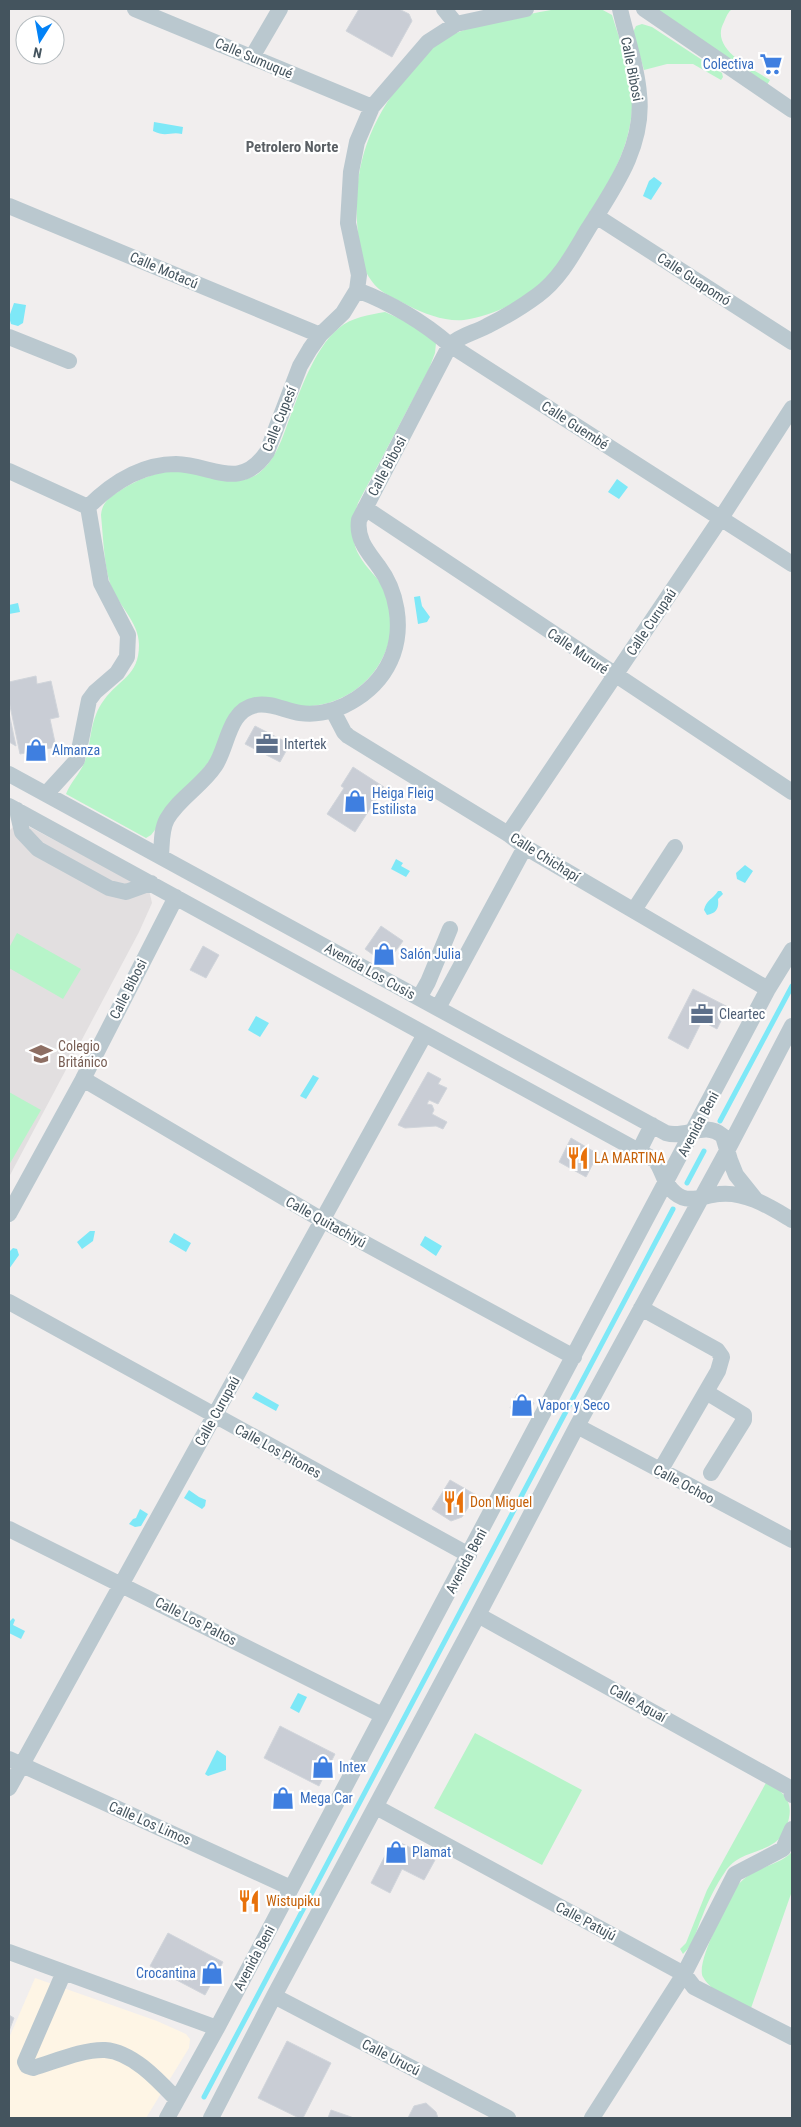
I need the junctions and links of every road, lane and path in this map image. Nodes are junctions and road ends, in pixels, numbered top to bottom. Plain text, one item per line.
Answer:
1 (135, 9) edge
2 (280, 9) edge
3 (444, 9) edge
4 (526, 9) edge
5 (620, 9) edge
6 (644, 9) edge
7 (454, 17) edge
8 (252, 57) junction
9 (372, 107) junction
10 (792, 110) edge
11 (9, 206) edge
12 (596, 216) junction
13 (357, 290) junction
14 (320, 335) junction
15 (9, 337) edge
16 (792, 342) edge
17 (450, 345) junction
18 (69, 361) dead end
19 (792, 408) edge
20 (9, 471) edge
21 (88, 507) junction
22 (365, 508) junction
23 (721, 518) junction
24 (792, 564) edge
25 (615, 676) junction
26 (333, 711) junction
27 (9, 774) edge
28 (792, 792) edge
29 (46, 794) junction
30 (11, 808) edge
31 (508, 834) junction
32 (525, 847) junction
33 (675, 847) dead end
34 (161, 856) junction
35 (151, 883) junction
36 (176, 896) junction
37 (634, 910) junction
38 (450, 929) dead end
39 (792, 950) edge
40 (387, 980) junction
41 (768, 989) junction
42 (419, 998) junction
43 (373, 1005) junction
44 (438, 1008) junction
45 (792, 1026) edge
46 (425, 1034) junction
47 (83, 1079) junction
48 (652, 1125) junction
49 (695, 1130) junction
50 (728, 1149) junction
51 (639, 1151) junction
52 (667, 1183) junction
53 (701, 1198) junction
54 (756, 1200) junction
55 (9, 1214) edge
56 (322, 1220) junction
57 (792, 1220) edge
58 (9, 1302) edge
59 (641, 1308) junction
60 (574, 1357) junction
61 (706, 1392) junction
62 (214, 1415) junction
63 (577, 1426) junction
64 (660, 1471) junction
65 (711, 1473) dead end
66 (9, 1529) edge
67 (792, 1540) edge
68 (469, 1555) junction
69 (121, 1584) junction
70 (478, 1615) junction
71 (382, 1715) junction
72 (15, 1762) edge
73 (9, 1788) edge
74 (792, 1796) edge
75 (376, 1807) junction
76 (792, 1829) edge
77 (291, 1888) junction
78 (9, 1952) edge
79 (64, 1972) junction
80 (684, 1974) junction
81 (274, 1996) junction
82 (217, 2028) junction
83 (792, 2037) edge
84 (177, 2100) junction
85 (167, 2118) edge
86 (211, 2118) edge
87 (508, 2118) edge
88 (592, 2118) edge

1 - 8 street, Calle Sumuqué
2 - 8 street
3 - 7 street
4 - 7 street
5 - 12 street, Calle Bibosi
6 - 10 street
7 - 9 street
8 - 9 street, Calle Sumuqué
9 - 13 street
11 - 14 street, Calle Motacú
12 - 16 street, Calle Guapomó
12 - 17 street, Calle Bibosi
13 - 14 street, Calle Cupesí
13 - 17 street, Calle Guembé
14 - 21 street, Calle Cupesí
15 - 18 street
17 - 22 street, Calle Bibosi
17 - 23 street, Calle Guembé
19 - 23 street, Calle Curupaú
20 - 21 street
21 - 29 street
22 - 25 street, Calle Mururé
22 - 26 street, Calle Bibosi
23 - 24 street, Calle Guembé
23 - 25 street, Calle Curupaú
25 - 28 street, Calle Mururé
25 - 31 street, Calle Curupaú
26 - 31 street, Calle Chichapí
26 - 34 street, Calle Bibosi
27 - 29 street, Avenida Los Cusis
29 - 34 street, Avenida Los Cusis
30 - 35 street, Avenida Los Cusis
30 - 35 street
31 - 32 street, Calle Chichapí
32 - 37 street, Calle Chichapí
32 - 44 street
33 - 37 street
34 - 40 street, Avenida Los Cusis
35 - 36 street, Avenida Los Cusis
36 - 43 street, Avenida Los Cusis
36 - 47 street, Calle Bibosi
37 - 41 street, Calle Chichapí
38 - 42 street
39 - 41 street, Avenida Beni
40 - 42 street, Avenida Los Cusis
40 - 43 street
41 - 49 street, Avenida Beni
42 - 44 street, Avenida Los Cusis
43 - 46 street, Avenida Los Cusis
44 - 48 street, Avenida Los Cusis
45 - 50 street
46 - 51 street, Avenida Los Cusis
46 - 56 street, Calle Curupaú
47 - 55 street, Calle Bibosi
47 - 56 street, Calle Quitachiyú
48 - 49 street, Avenida Los Cusis
48 - 51 street
49 - 50 street, Avenida Los Cusis
49 - 52 street, Avenida Beni
50 - 53 street
50 - 54 street
51 - 52 street, Avenida Los Cusis
52 - 53 street, Avenida Los Cusis
52 - 60 street, Avenida Beni
53 - 54 street, Avenida Los Cusis
53 - 59 street
54 - 57 street
56 - 60 street, Calle Quitachiyú
56 - 62 street, Calle Curupaú
58 - 62 street, Calle Los Pitones
59 - 61 street
59 - 63 street
60 - 68 street, Avenida Beni
61 - 64 street
61 - 65 street
62 - 68 street, Calle Los Pitones
62 - 69 street, Calle Curupaú
63 - 64 street, Calle Ochoo
63 - 70 street
64 - 67 street, Calle Ochoo
66 - 69 street, Calle Los Paltos
68 - 71 street, Avenida Beni
69 - 71 street, Calle Los Paltos
69 - 72 street, Calle Curupaú
70 - 74 street, Calle Aguaí
70 - 75 street
71 - 77 street, Avenida Beni
72 - 73 street, Calle Curupaú
72 - 77 street, Calle Los Limos
75 - 80 street, Calle Patujú
75 - 81 street
76 - 80 street
77 - 82 street, Avenida Beni
78 - 79 street
79 - 82 street
79 - 84 street
80 - 83 street, Calle Patujú
80 - 88 street
81 - 86 street
81 - 87 street, Calle Urucú
82 - 84 street, Avenida Beni
84 - 85 street, Avenida Beni

